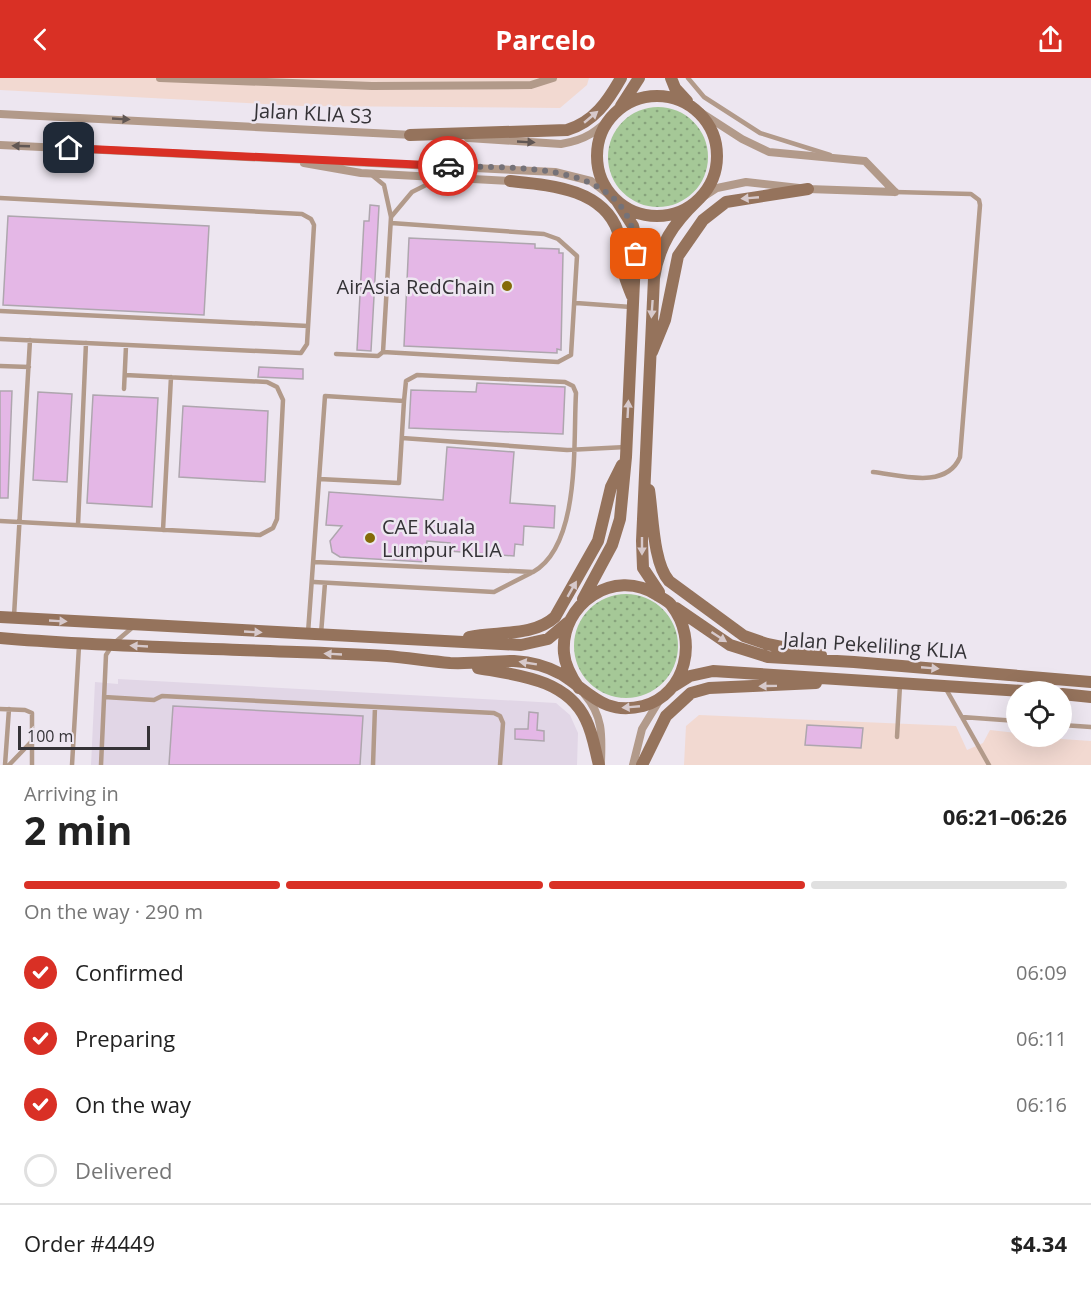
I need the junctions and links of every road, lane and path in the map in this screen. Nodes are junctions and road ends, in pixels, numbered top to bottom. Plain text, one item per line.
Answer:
1 (160, 78) edge
2 (553, 78) edge
3 (621, 78) edge
4 (639, 78) edge
5 (671, 78) edge
6 (688, 78) edge
7 (184, 79) edge
8 (228, 80) edge
9 (694, 108) junction
10 (0, 114) edge
11 (614, 114) junction
12 (410, 135) junction
13 (0, 145) edge
14 (837, 157) junction
15 (282, 158) junction
16 (361, 173) junction
17 (452, 178) junction
18 (510, 181) joint
19 (808, 189) junction
20 (895, 192) junction
21 (0, 198) edge
22 (616, 201) junction
23 (697, 201) junction
24 (391, 220) junction
25 (576, 303) junction
26 (633, 303) junction
27 (0, 311) edge
28 (308, 326) junction
29 (0, 339) edge
30 (30, 340) junction
31 (86, 343) junction
32 (126, 346) junction
33 (383, 352) junction
34 (336, 354) dead end
35 (649, 361) junction
36 (0, 366) edge
37 (29, 367) junction
38 (125, 375) junction
39 (171, 377) junction
40 (124, 389) dead end
41 (404, 401) junction
42 (402, 438) junction
43 (573, 449) junction
44 (626, 452) junction
45 (644, 465) junction
46 (873, 472) dead end
47 (319, 479) junction
48 (0, 521) edge
49 (20, 522) junction
50 (78, 525) junction
51 (163, 530) junction
52 (315, 561) junction
53 (533, 572) junction
54 (314, 582) junction
55 (325, 583) junction
56 (671, 604) junction
57 (579, 605) junction
58 (0, 617) edge
59 (14, 618) junction
60 (569, 621) junction
61 (135, 625) junction
62 (315, 635) junction
63 (0, 638) edge
64 (450, 640) junction
65 (79, 643) junction
66 (113, 644) junction
67 (854, 662) junction
68 (452, 663) junction
69 (847, 678) junction
70 (900, 682) junction
71 (1091, 682) edge
72 (943, 684) junction
73 (579, 688) junction
74 (1006, 689) edge
75 (670, 690) junction
76 (1072, 695) edge
77 (104, 697) junction
78 (1091, 697) edge
79 (375, 707) junction
80 (0, 709) edge
81 (9, 709) junction
82 (962, 717) junction
83 (1006, 720) edge
84 (1072, 726) edge
85 (1091, 727) edge
86 (897, 737) dead end
87 (33, 740) junction
88 (7, 765) edge
89 (32, 765) edge
90 (72, 765) edge
91 (101, 765) edge
92 (373, 765) edge
93 (500, 765) edge
94 (600, 765) edge
95 (633, 765) edge
96 (642, 765) edge
97 (989, 765) edge

1 - 7 street
2 - 8 street
12 -> 3 street
4 - 11 street, Jalan Pekeliling KLIA
5 - 9 street, Jalan Pekeliling KLIA
6 - 14 lane
7 - 8 street
9 - 11 street, Jalan Pekeliling KLIA
9 - 14 street
9 - 23 street, Jalan Pekeliling KLIA
10 -> 12 street, Jalan KLIA S3
12 -> 11 street, Jalan KLIA S3
11 - 22 street, Jalan Pekeliling KLIA
15 -> 13 street
14 - 20 street
15 - 16 street
15 - 22 street
16 - 17 street
16 - 24 lane
17 - 18 street
17 - 24 lane
18 - 26 street
19 - 20 street
19 - 23 street
19 -> 35 street
20 - 46 lane
21 - 28 lane
22 - 23 street, Jalan Pekeliling KLIA
22 - 26 street, Jalan Pekeliling KLIA
23 -> 35 street, Jalan Pekeliling KLIA
24 - 25 lane
24 - 33 lane
25 - 26 lane
25 - 33 lane
44 -> 26 street, Jalan Pekeliling KLIA
27 - 28 lane
28 - 32 lane
29 - 30 lane
30 - 31 lane
30 - 37 lane
31 - 32 lane
31 - 50 lane
32 - 38 lane
33 - 34 lane
35 - 45 street, Jalan Pekeliling KLIA
36 - 37 lane
37 - 49 lane
38 - 39 lane
38 - 40 lane
39 - 51 lane
39 - 51 lane
41 - 42 lane
41 - 43 lane
41 - 47 lane
42 - 43 lane
42 - 47 lane
43 - 44 lane
43 - 53 lane
44 - 57 street, Jalan Pekeliling KLIA
64 -> 44 street
45 -> 56 street, Jalan Pekeliling KLIA
45 - 67 street
47 - 52 lane
48 - 49 lane
49 - 50 lane
49 - 59 lane
50 - 51 lane
52 - 53 lane
52 - 54 lane
53 - 55 lane
54 - 55 lane
54 - 62 lane
55 - 62 lane
56 - 57 street, Jalan Pekeliling KLIA
56 -> 67 street, Jalan Pekeliling KLIA
56 - 75 street, Jalan Pekeliling KLIA
57 - 60 street, Jalan Pekeliling KLIA
58 - 59 street
59 -> 61 street
60 - 64 street
60 - 73 street, Jalan Pekeliling KLIA
61 -> 62 street
61 - 66 lane
62 - 64 street
63 - 65 street
65 - 66 street
65 - 90 lane
68 -> 66 street
66 - 77 lane
67 -> 71 street, Jalan Pekeliling KLIA
73 -> 68 street
68 - 94 street
69 - 70 street, Jalan Pekeliling KLIA
69 - 75 street, Jalan Pekeliling KLIA
69 -> 96 street
70 - 72 street, Jalan Pekeliling KLIA
70 - 86 lane
72 - 74 street, Jalan Pekeliling KLIA
72 - 82 lane
75 -> 73 street, Jalan Pekeliling KLIA
73 - 94 street
75 - 95 street
76 - 78 street
77 - 79 lane
77 - 91 lane
79 - 92 lane
79 - 93 lane
80 - 81 lane
81 - 87 lane
81 - 88 lane
82 - 83 lane
82 - 97 lane
84 - 85 lane
87 - 88 lane
87 - 89 lane

